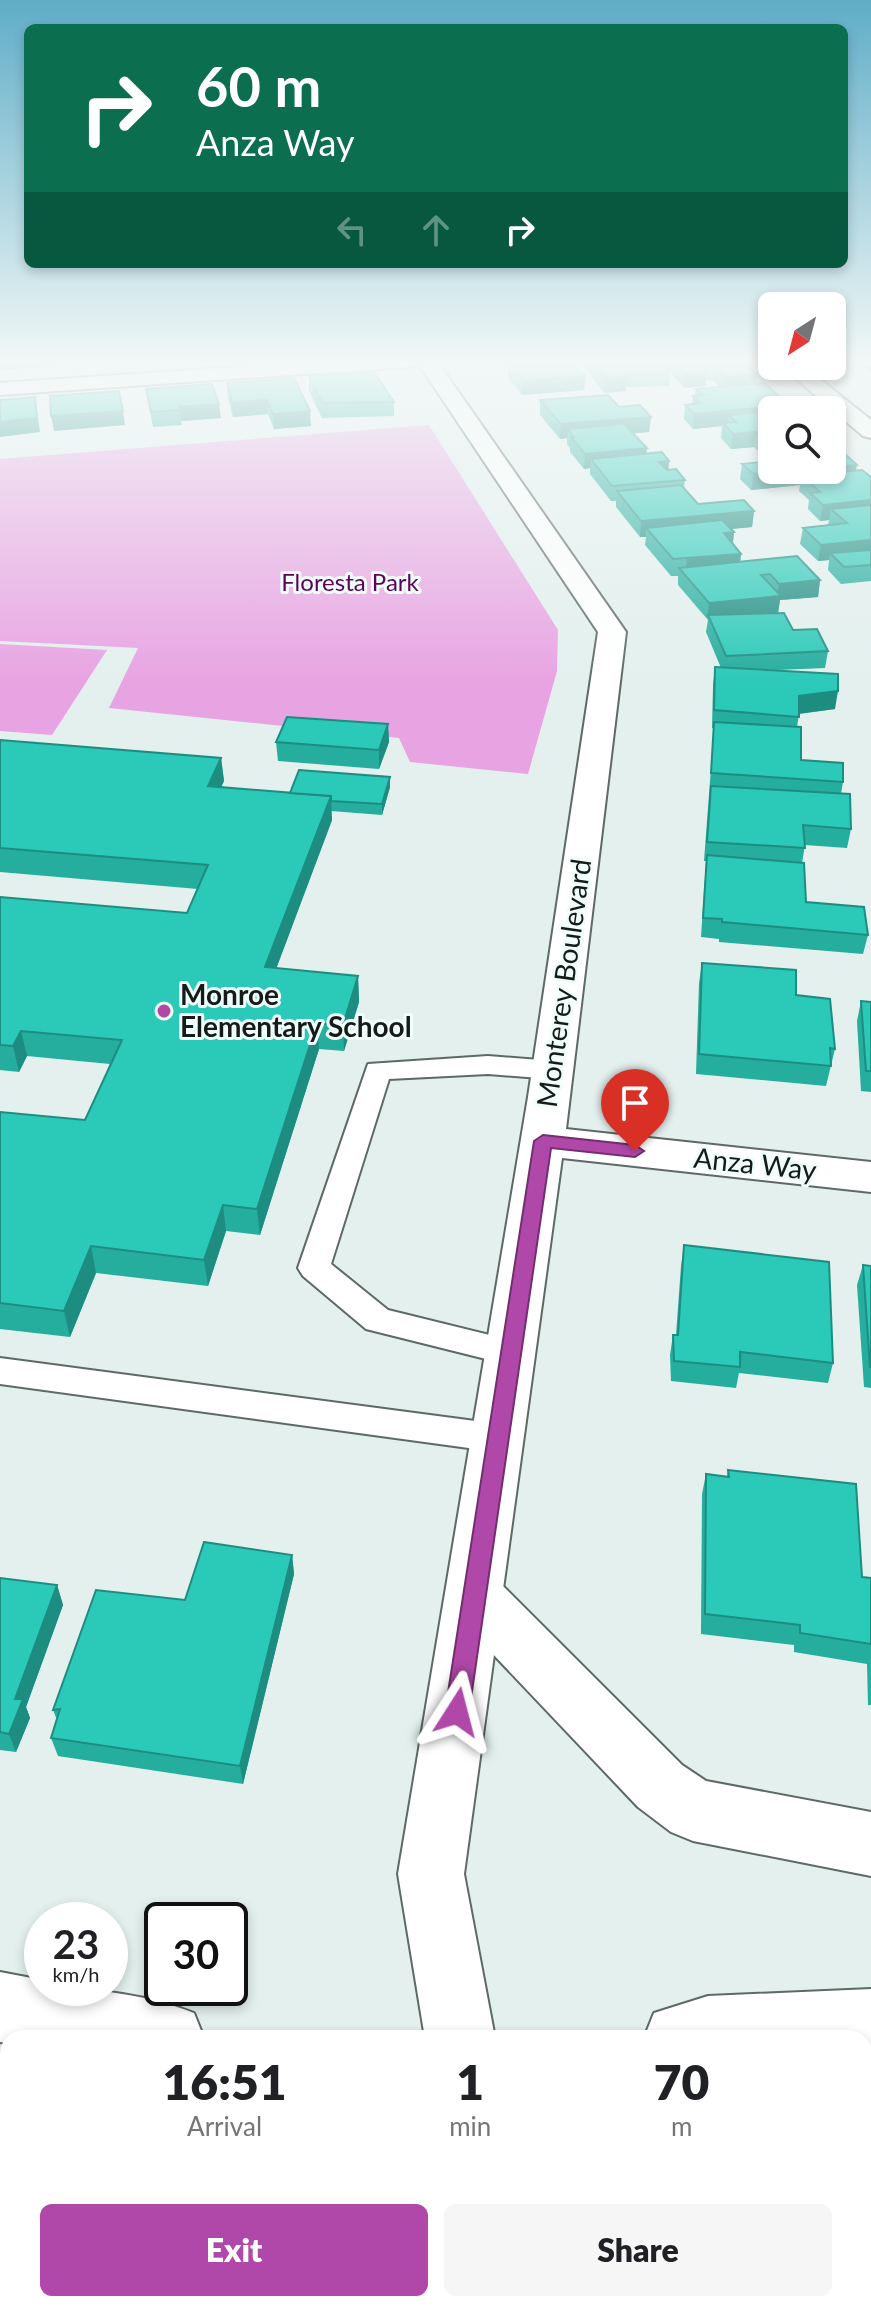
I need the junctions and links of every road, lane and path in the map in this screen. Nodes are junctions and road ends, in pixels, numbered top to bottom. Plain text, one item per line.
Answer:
1 (501, 469) edge
2 (552, 1070) junction
3 (543, 1141) junction
4 (871, 1177) edge
5 (510, 1352) junction
6 (0, 1371) edge
7 (498, 1438) junction
8 (475, 1596) junction
9 (871, 1844) edge
10 (0, 2007) edge
11 (871, 2024) edge
12 (125, 2030) edge
13 (459, 2030) edge
14 (731, 2030) edge

1 - 2 street, Monterey Boulevard
2 - 3 street, Monterey Boulevard
2 - 5 lane
3 - 4 street, Anza Way
3 - 5 street, Monterey Boulevard
5 - 7 street, Monterey Boulevard
6 - 7 lane
7 - 8 street, Monterey Boulevard
8 - 9 street
8 - 13 street, Monterey Boulevard
10 - 12 street
11 - 14 street

